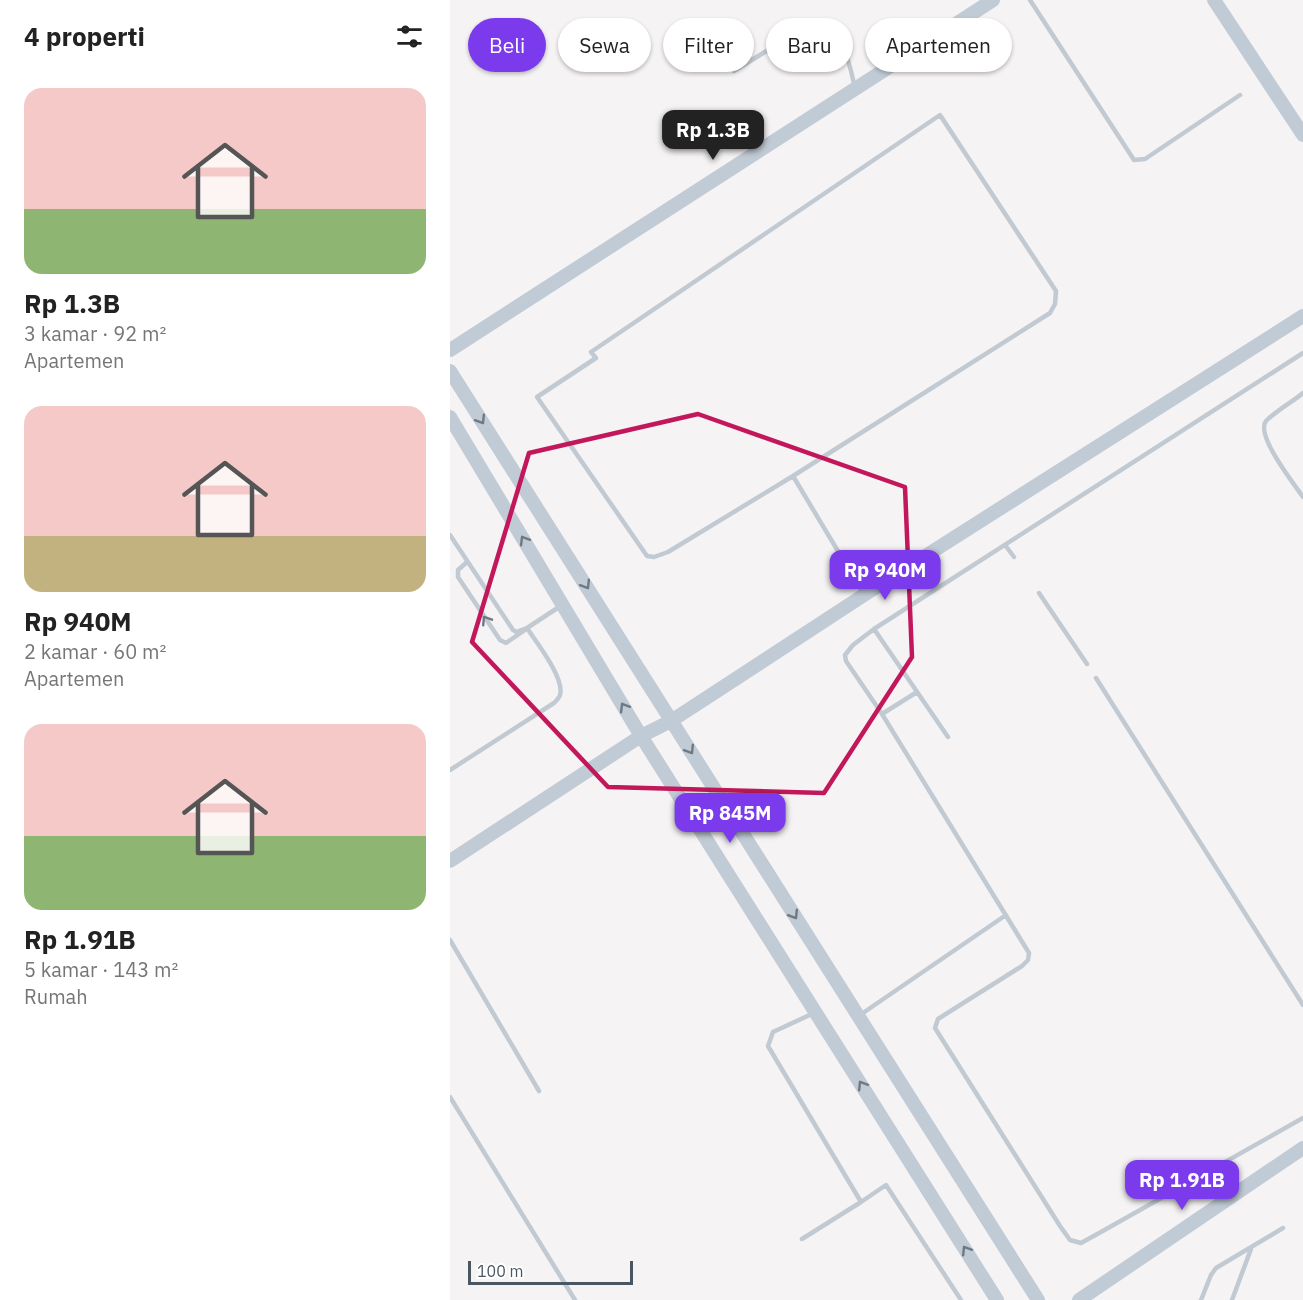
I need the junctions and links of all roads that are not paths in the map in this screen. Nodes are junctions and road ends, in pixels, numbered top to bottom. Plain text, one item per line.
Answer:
1 (993, 0) edge
2 (1030, 0) edge
3 (1214, 0) edge
4 (754, 59) edge
5 (855, 88) junction
6 (1240, 95) dead end
7 (1303, 135) edge
8 (1303, 316) edge
9 (450, 350) edge
10 (1303, 353) edge
11 (450, 371) edge
12 (1303, 393) edge
13 (450, 417) edge
14 (793, 476) junction
15 (1303, 498) edge
16 (450, 535) edge
17 (1005, 544) junction
18 (1014, 557) dead end
19 (467, 562) junction
20 (1039, 593) dead end
21 (864, 595) junction
22 (563, 604) junction
23 (527, 628) junction
24 (874, 629) junction
25 (1087, 664) dead end
26 (1096, 678) dead end
27 (917, 692) junction
28 (882, 714) junction
29 (671, 721) junction
30 (641, 736) junction
31 (948, 737) dead end
32 (450, 770) edge
33 (450, 861) edge
34 (1006, 915) junction
35 (450, 940) edge
36 (1303, 1005) edge
37 (816, 1012) junction
38 (858, 1016) junction
39 (539, 1091) dead end
40 (450, 1097) edge
41 (1303, 1118) edge
42 (1303, 1148) edge
43 (861, 1202) junction
44 (1283, 1228) dead end
45 (802, 1239) dead end
46 (1251, 1249) junction
47 (575, 1300) edge
48 (961, 1300) edge
49 (997, 1300) edge
50 (1038, 1300) edge
51 (1079, 1300) edge
52 (1201, 1300) edge
53 (1232, 1300) edge

1 - 5 street
2 - 6 lane
3 - 7 street
4 - 5 lane
5 - 9 street
8 - 21 street
10 - 17 lane
11 -> 29 street
12 - 15 lane
22 -> 13 street
14 - 14 lane
14 - 21 lane
16 - 19 lane
17 - 18 lane
17 - 24 lane
19 - 23 lane
23 -> 19 lane
20 - 25 lane
21 - 29 street
22 - 23 lane
30 -> 22 street
23 - 32 lane
24 - 27 lane
24 - 28 lane
26 - 36 lane
27 - 28 lane
27 - 31 lane
28 - 34 lane
29 - 30 street
29 -> 38 street
30 - 33 street
30 - 37 street
34 - 38 lane
34 - 41 lane
35 - 39 lane
37 - 43 lane
49 -> 37 street
38 - 50 street
40 - 47 lane
42 - 51 street
43 - 45 lane
43 - 48 lane
44 - 46 lane
46 - 52 lane
46 - 53 lane

